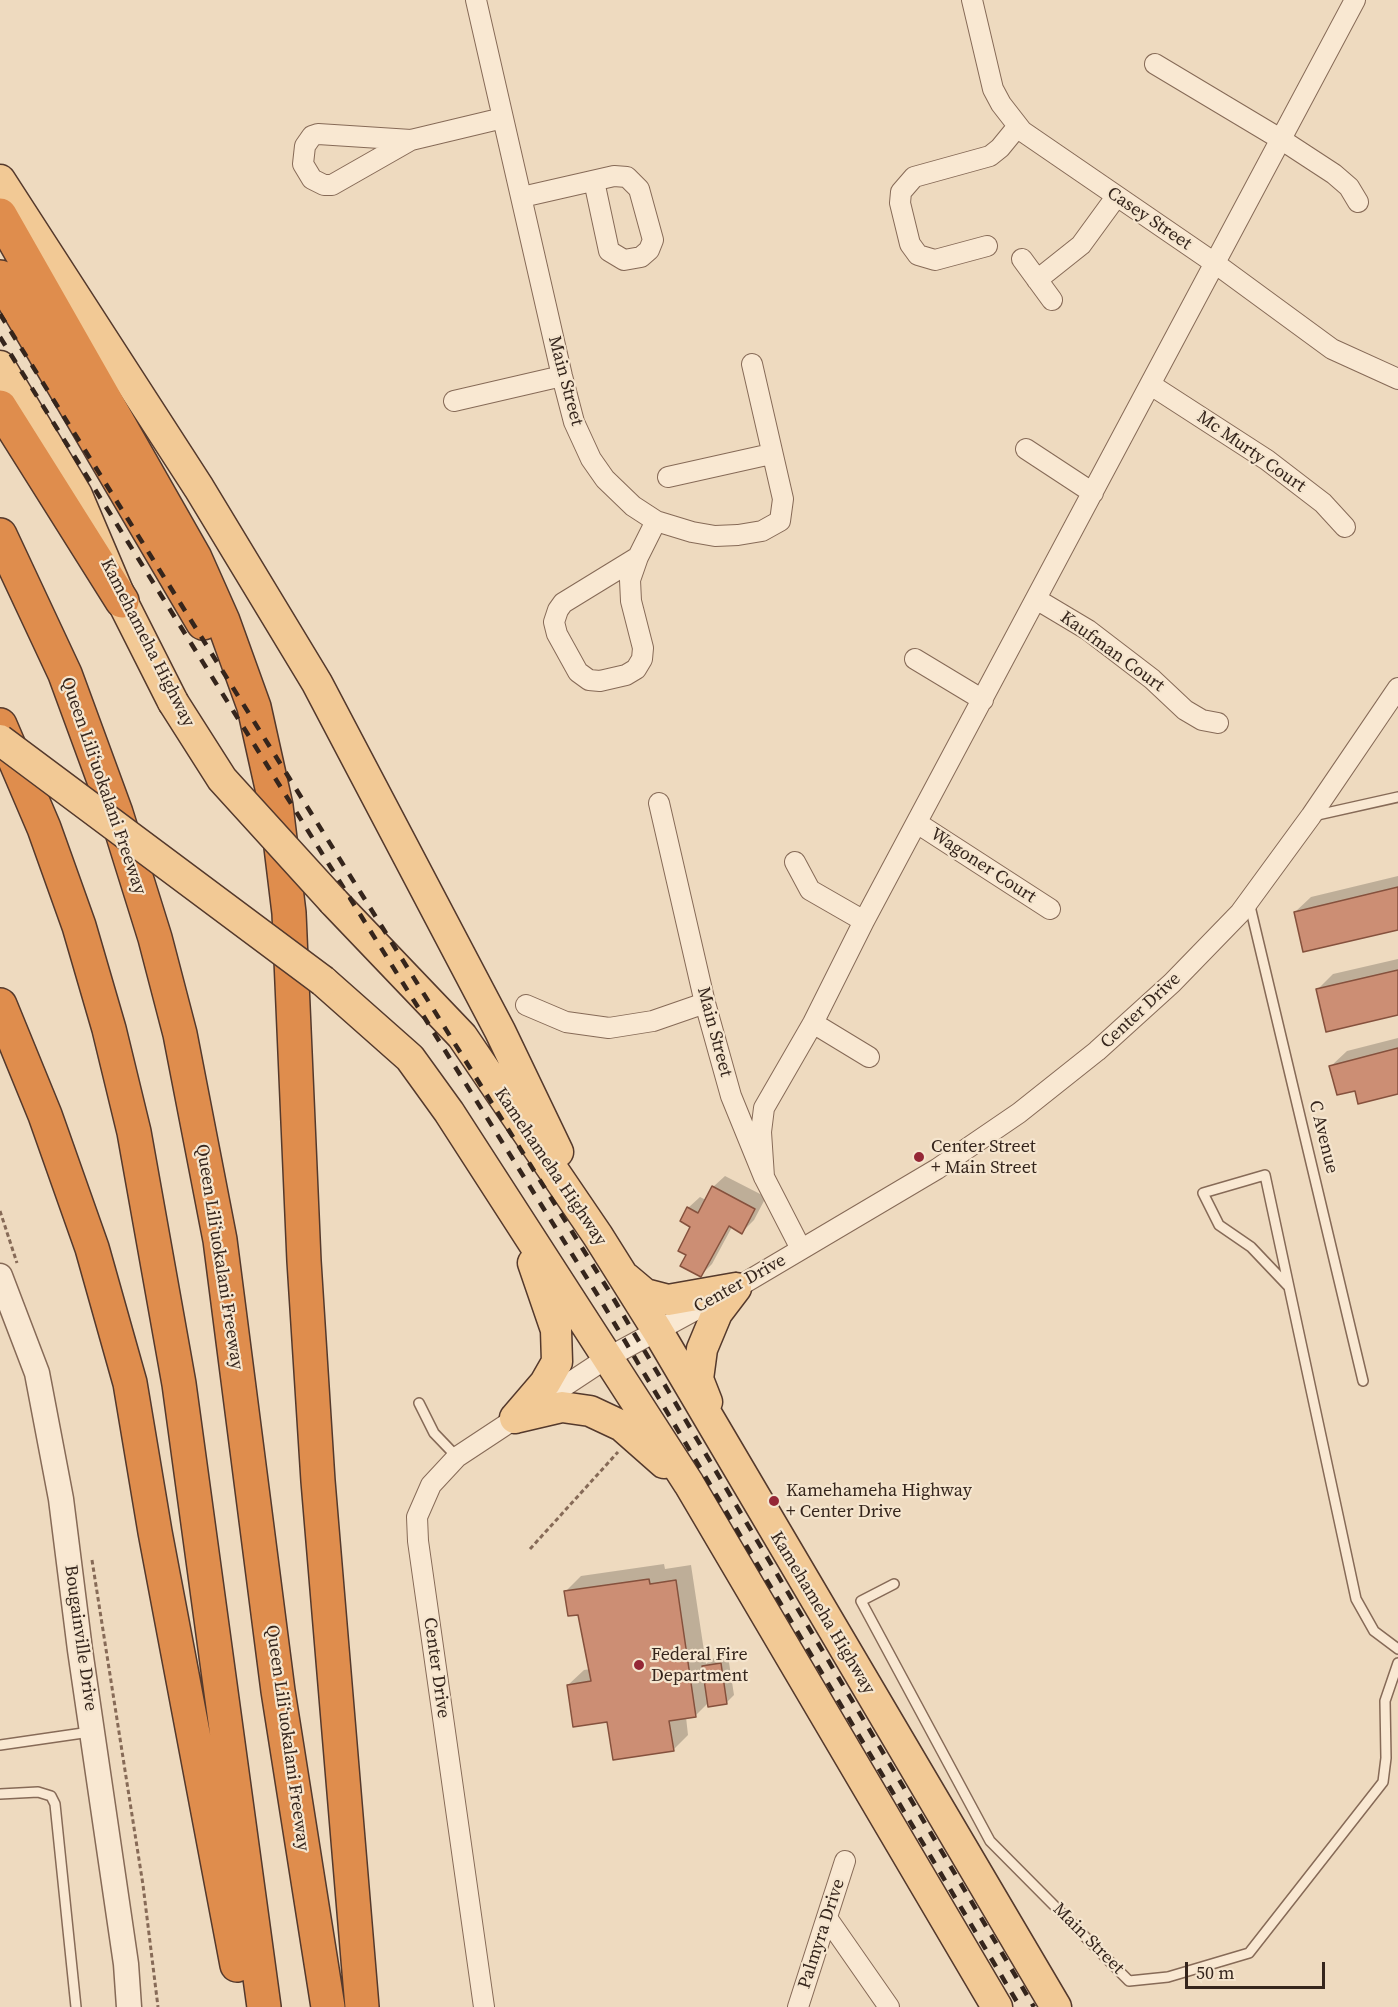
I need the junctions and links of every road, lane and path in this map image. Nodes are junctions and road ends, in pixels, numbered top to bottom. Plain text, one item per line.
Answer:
1 (476, 0) edge
2 (972, 0) edge
3 (1354, 0) edge
4 (1155, 64) dead end
5 (503, 118) junction
6 (1018, 126) junction
7 (411, 140) junction
8 (1282, 140) junction
9 (0, 180) edge
10 (594, 181) dead end
11 (522, 197) junction
12 (1116, 197) junction
13 (1358, 202) dead end
14 (0, 214) edge
15 (987, 246) dead end
16 (1022, 259) dead end
17 (1216, 264) junction
18 (0, 277) edge
19 (1037, 280) junction
20 (1052, 300) dead end
21 (752, 364) dead end
22 (0, 366) edge
23 (561, 376) junction
24 (1398, 379) edge
25 (1151, 385) junction
26 (454, 400) dead end
27 (0, 407) edge
28 (1026, 449) dead end
29 (771, 454) junction
30 (668, 477) dead end
31 (1093, 493) junction
32 (656, 521) junction
33 (1345, 527) dead end
34 (0, 535) edge
35 (638, 557) junction
36 (1036, 599) junction
37 (122, 601) junction
38 (915, 660) dead end
39 (1398, 688) edge
40 (983, 700) junction
41 (1218, 723) dead end
42 (0, 725) edge
43 (0, 740) edge
44 (0, 766) edge
45 (1398, 796) edge
46 (659, 803) dead end
47 (276, 806) junction
48 (1311, 816) junction
49 (101, 818) junction
50 (917, 823) junction
51 (795, 862) dead end
52 (1249, 901) junction
53 (1050, 909) dead end
54 (864, 921) junction
55 (705, 1003) junction
56 (0, 1005) edge
57 (526, 1005) dead end
58 (0, 1023) edge
59 (813, 1023) junction
60 (869, 1057) dead end
61 (45, 1115) junction
62 (764, 1177) junction
63 (520, 1224) junction
64 (598, 1236) junction
65 (801, 1249) junction
66 (622, 1274) junction
67 (0, 1276) edge
68 (1289, 1287) junction
69 (736, 1288) junction
70 (657, 1330) junction
71 (607, 1358) junction
72 (1363, 1381) dead end
73 (419, 1403) dead end
74 (515, 1418) junction
75 (623, 1447) dead end
76 (726, 1452) junction
77 (457, 1457) junction
78 (689, 1484) junction
79 (530, 1549) dead end
80 (894, 1584) dead end
81 (1398, 1649) edge
82 (1398, 1663) edge
83 (94, 1731) junction
84 (0, 1744) edge
85 (0, 1794) edge
86 (845, 1861) dead end
87 (827, 1918) junction
88 (76, 2007) edge
89 (129, 2007) edge
90 (245, 2007) edge
91 (264, 2007) edge
92 (328, 2007) edge
93 (362, 2007) edge
94 (484, 2007) edge
95 (798, 2007) edge
96 (889, 2007) edge
97 (997, 2007) edge
98 (1056, 2007) edge

1 - 5 street, Main Street
2 - 6 street, Casey Street
3 - 8 street
4 - 8 street
5 - 7 street
5 - 11 street, Main Street
6 - 12 street, Casey Street
6 - 15 street
7 - 7 street
8 - 13 street
8 - 17 street
9 - 64 main road
10 - 11 street
11 - 23 street, Main Street
12 - 17 street, Casey Street
12 - 19 street
14 - 47 highway
16 - 19 street
17 - 24 street, Casey Street
17 - 25 street
18 - 47 highway
19 - 20 street
21 - 29 street, Main Street
22 - 37 main road, Kamehameha Highway
23 - 26 street
23 - 32 street, Main Street
25 - 31 street
25 - 33 street, Mc Murty Court
27 - 37 highway
28 - 31 street
29 - 30 street
29 - 32 street, Main Street
31 - 36 street
32 - 35 street
34 - 92 highway, Queen Liliʻuokalani Freeway
35 - 35 street
36 - 40 street
36 - 41 street, Kaufman Court
37 - 64 main road, Kamehameha Highway, bridge
38 - 40 street
39 - 48 street, Center Drive
40 - 50 street
42 - 91 highway
43 - 49 main road, bridge
44 - 49 main road
45 - 48 lane
46 - 55 street, Main Street
47 - 93 highway
48 - 52 street, Center Drive
49 - 63 main road, bridge
50 - 53 street, Wagoner Court
50 - 54 street
51 - 54 street
52 - 65 street, Center Drive
52 - 72 lane, C Avenue
54 - 59 street
55 - 57 street
55 - 62 street, Main Street
56 - 61 highway
58 - 61 highway
59 - 60 street
59 - 62 street
61 - 90 highway
62 - 65 street, Main Street
63 - 71 main road
63 - 74 main road
64 - 66 main road, Kamehameha Highway
65 - 69 street, Center Drive
66 - 69 main road
66 - 70 main road, Kamehameha Highway
67 - 83 street, Bougainville Drive
68 - 68 lane
68 - 81 lane
69 - 70 street, Center Drive
69 - 76 main road
70 - 71 street, Center Drive
70 - 76 main road, Kamehameha Highway
71 - 74 street, Center Drive
71 - 78 main road
73 - 77 lane
74 - 77 street, Center Drive
74 - 78 main road
75 - 79 path
76 - 98 main road, Kamehameha Highway
77 - 94 street, Center Drive
78 - 97 main road
80 - 82 lane, Main Street
83 - 84 lane
83 - 89 street, Bougainville Drive
85 - 88 lane
86 - 87 street, Palmyra Drive
87 - 95 street, Palmyra Drive
87 - 96 street

